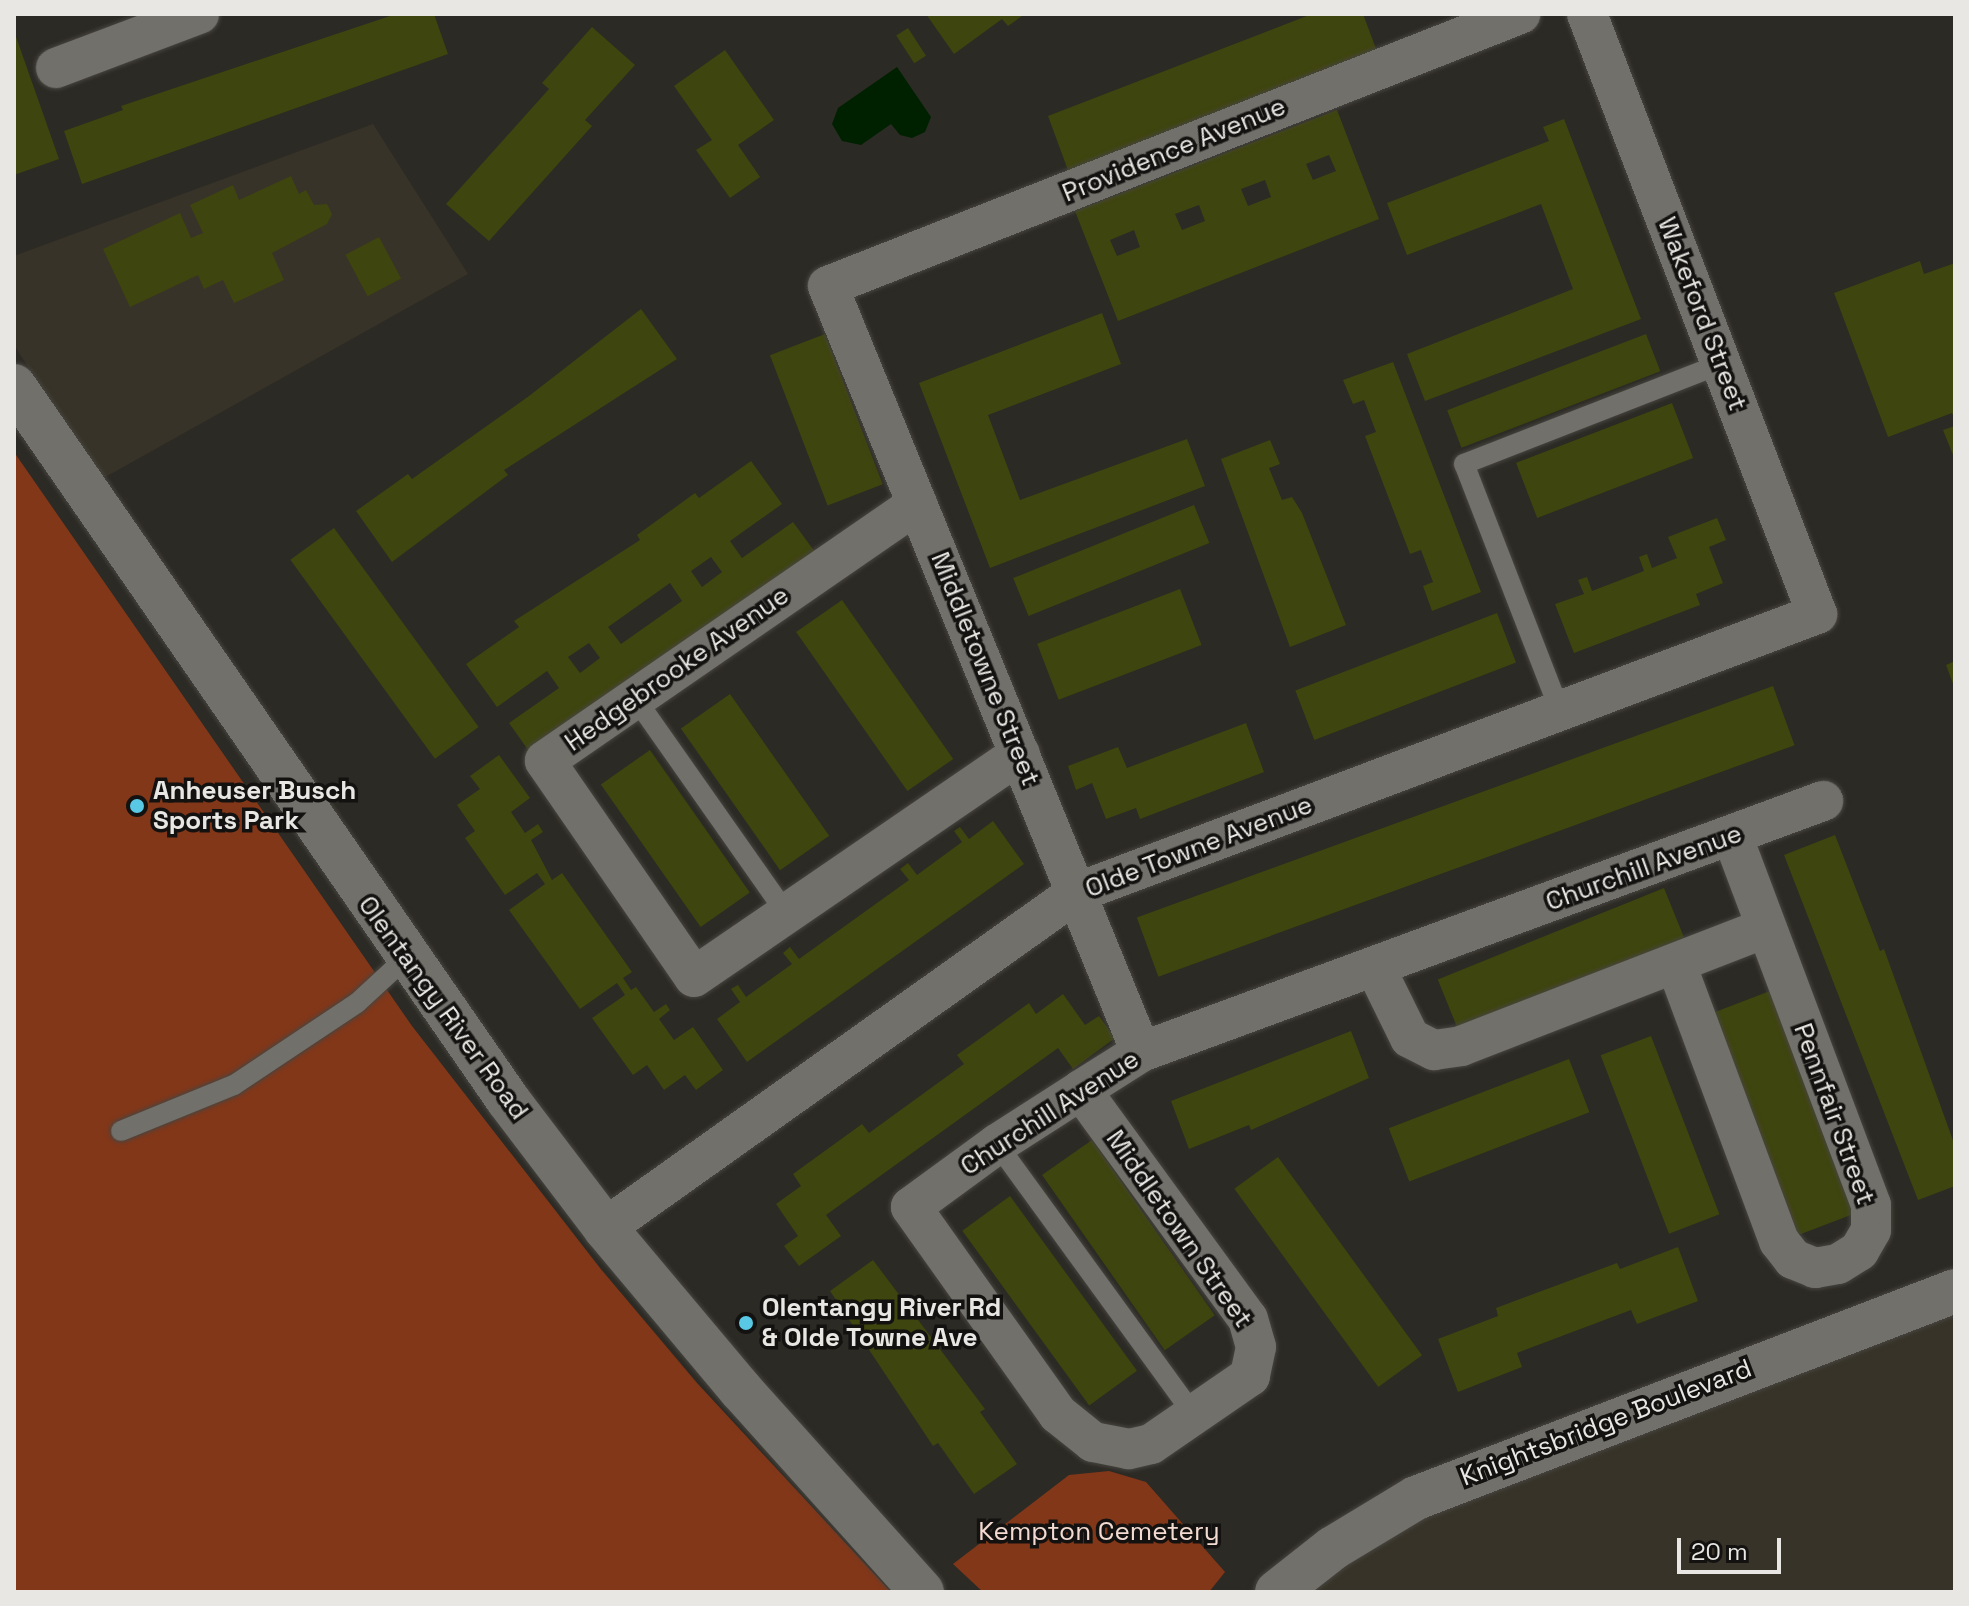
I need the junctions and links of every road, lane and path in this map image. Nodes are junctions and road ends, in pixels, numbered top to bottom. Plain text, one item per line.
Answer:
1 (199, 14) edge
2 (1520, 14) edge
3 (1587, 14) edge
4 (56, 68) dead end
5 (828, 286) joint
6 (1721, 364) junction
7 (14, 386) edge
8 (917, 504) junction
9 (1817, 614) joint
10 (635, 698) junction
11 (1560, 711) junction
12 (1020, 754) junction
13 (1823, 801) dead end
14 (1732, 835) junction
15 (1076, 893) junction
16 (787, 914) junction
17 (1765, 928) junction
18 (407, 957) junction
19 (1676, 964) junction
20 (1375, 967) junction
21 (1141, 1052) junction
22 (1081, 1090) junction
23 (121, 1131) dead end
24 (997, 1144) junction
25 (911, 1207) joint
26 (605, 1228) junction
27 (1955, 1291) edge
28 (1195, 1417) junction
29 (922, 1592) edge
30 (1277, 1592) edge

1 - 4 street
2 - 5 street, Providence Avenue
3 - 6 street, Wakeford Street
5 - 8 street, Middletowne Street
6 - 9 street, Wakeford Street
6 - 11 lane
7 - 18 main road, Olentangy River Road
8 - 10 street, Hedgebrooke Avenue
8 - 12 street, Middletowne Street
9 - 11 street, Olde Towne Avenue
10 - 16 lane
10 - 16 street, Hedgebrooke Avenue
11 - 15 street, Olde Towne Avenue
12 - 15 street, Middletowne Street
12 - 16 street, Hedgebrooke Avenue
13 - 14 street, Churchill Avenue
14 - 17 street, Pennfair Street
14 - 20 street, Churchill Avenue
15 - 21 street, Middletowne Street
15 - 26 street, Olde Towne Avenue
17 - 19 street
17 - 19 street, Pennfair Street
18 - 23 lane
18 - 26 main road, Olentangy River Road
19 - 20 street
20 - 21 street, Churchill Avenue
21 - 22 street, Churchill Avenue
22 - 24 street, Churchill Avenue
22 - 28 street, Middletown Street
24 - 25 street, Churchill Avenue
24 - 28 lane
25 - 28 street, Middletown Street
26 - 29 main road, Olentangy River Road
27 - 30 main road, Knightsbridge Boulevard

